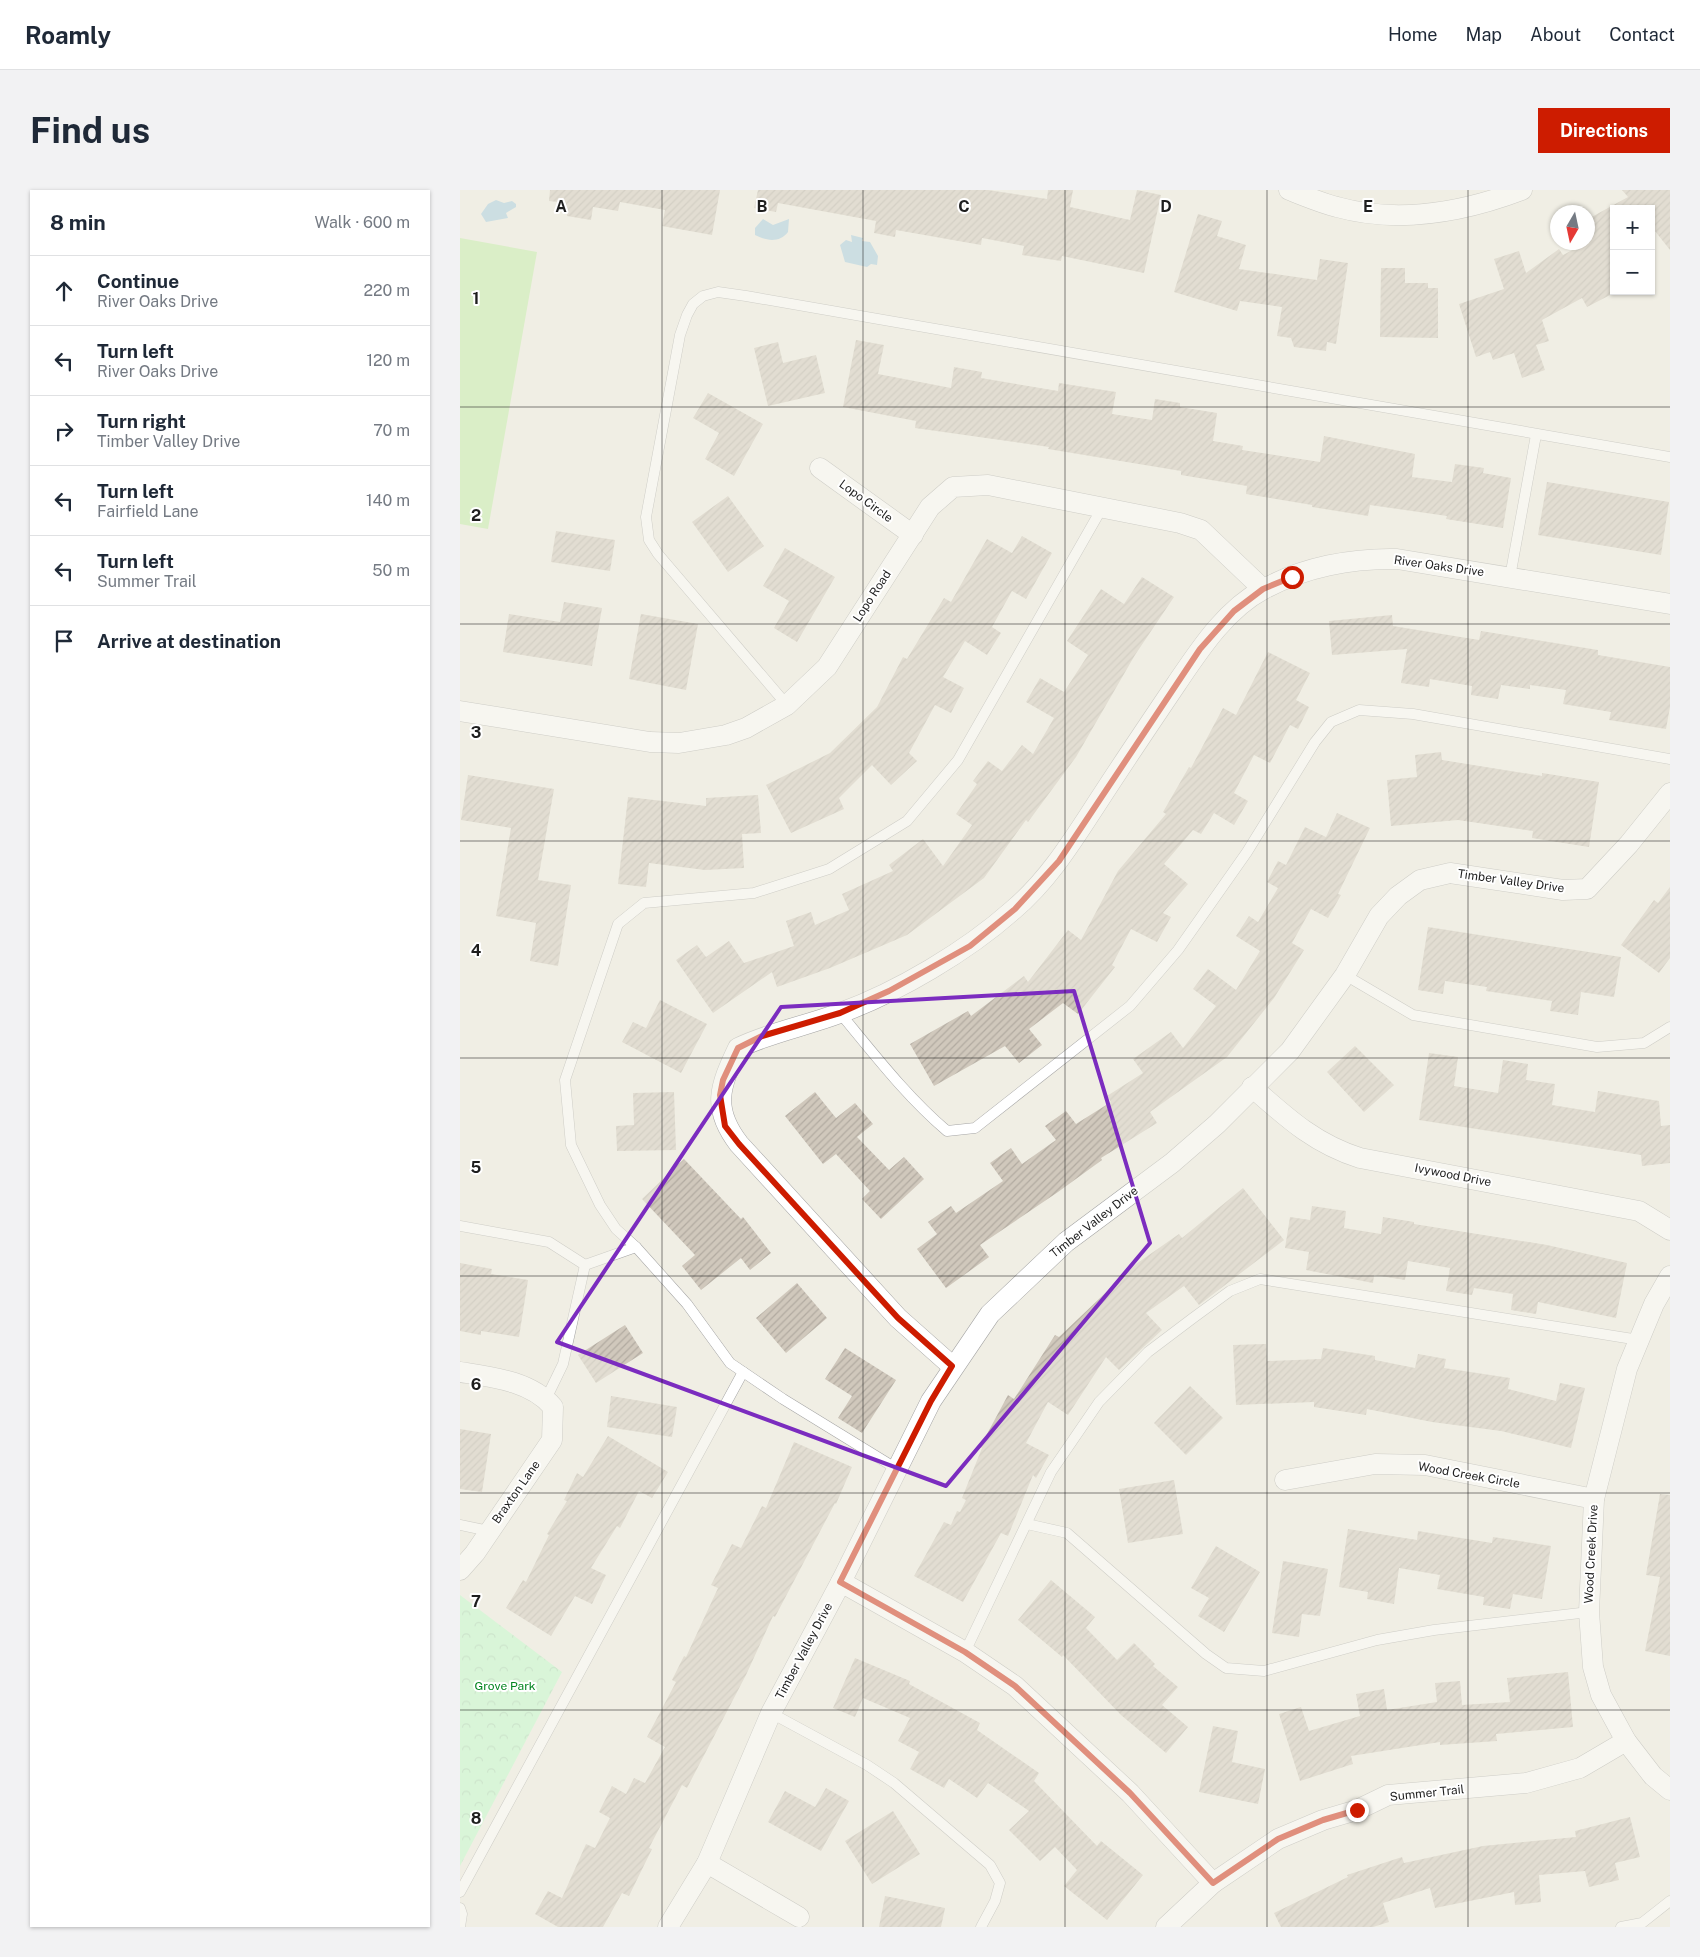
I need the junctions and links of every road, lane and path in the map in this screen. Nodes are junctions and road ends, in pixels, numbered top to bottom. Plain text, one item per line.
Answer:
1 (1289, 190) edge
2 (1522, 190) edge
3 (1536, 435) junction
4 (1670, 457) edge
5 (820, 468) dead end
6 (1102, 508) junction
7 (913, 534) junction
8 (1510, 577) junction
9 (1263, 589) junction
10 (1670, 604) edge
11 (787, 705) junction
12 (460, 711) edge
13 (1670, 759) edge
14 (1670, 793) edge
15 (1345, 975) junction
16 (840, 1013) junction
17 (1670, 1027) edge
18 (1252, 1087) junction
19 (460, 1226) edge
20 (1670, 1230) edge
21 (636, 1247) junction
22 (585, 1265) junction
23 (1670, 1276) edge
24 (1639, 1340) junction
25 (952, 1366) junction
26 (460, 1372) edge
27 (743, 1372) junction
28 (549, 1403) junction
29 (897, 1469) junction
30 (1286, 1480) dead end
31 (1594, 1499) junction
32 (1027, 1524) junction
33 (460, 1525) edge
34 (489, 1530) junction
35 (460, 1570) edge
36 (840, 1582) junction
37 (1589, 1612) junction
38 (965, 1652) junction
39 (771, 1712) junction
40 (1626, 1741) junction
41 (1670, 1790) edge
42 (708, 1863) junction
43 (1213, 1883) junction
44 (460, 1892) edge
45 (1670, 1901) edge
46 (460, 1908) edge
47 (799, 1917) dead end
48 (460, 1927) edge
49 (668, 1927) edge
50 (981, 1927) edge
51 (1166, 1927) edge
52 (1621, 1927) edge

1 - 2 street
3 - 4 lane
3 - 8 lane
3 - 11 lane
5 - 7 street, Lopo Circle
6 - 7 street, Lopo Road
6 - 9 street, Lopo Road
6 - 21 lane
7 - 11 street, Lopo Road
8 - 9 street, River Oaks Drive
8 - 10 street, River Oaks Drive
9 - 16 street, River Oaks Drive
11 - 12 street, Lopo Road
13 - 16 lane
14 - 15 street, Timber Valley Drive
15 - 17 lane
15 - 18 street, Timber Valley Drive
16 - 25 street, River Oaks Drive
18 - 20 street, Ivywood Drive
18 - 25 street, Timber Valley Drive
19 - 22 lane
21 - 22 lane
21 - 27 lane
22 - 28 lane
23 - 24 street, Wood Creek Drive
24 - 31 street, Wood Creek Drive
24 - 32 lane
25 - 29 street, Timber Valley Drive
26 - 28 street
27 - 29 lane
27 - 44 lane
28 - 34 street, Braxton Lane
29 - 36 street, Timber Valley Drive
30 - 31 street, Wood Creek Circle
31 - 37 street, Wood Creek Drive
32 - 37 lane
32 - 38 lane
33 - 34 lane
34 - 35 street, Braxton Lane
36 - 38 street
36 - 39 street, Timber Valley Drive
37 - 40 street, Wood Creek Drive
38 - 43 street
39 - 42 street, Timber Valley Drive
39 - 50 lane
40 - 41 street, Wood Creek Drive
40 - 43 street, Summer Trail
42 - 47 street
42 - 49 street, Timber Valley Drive
43 - 51 street, Summer Trail
45 - 52 lane
46 - 48 lane

